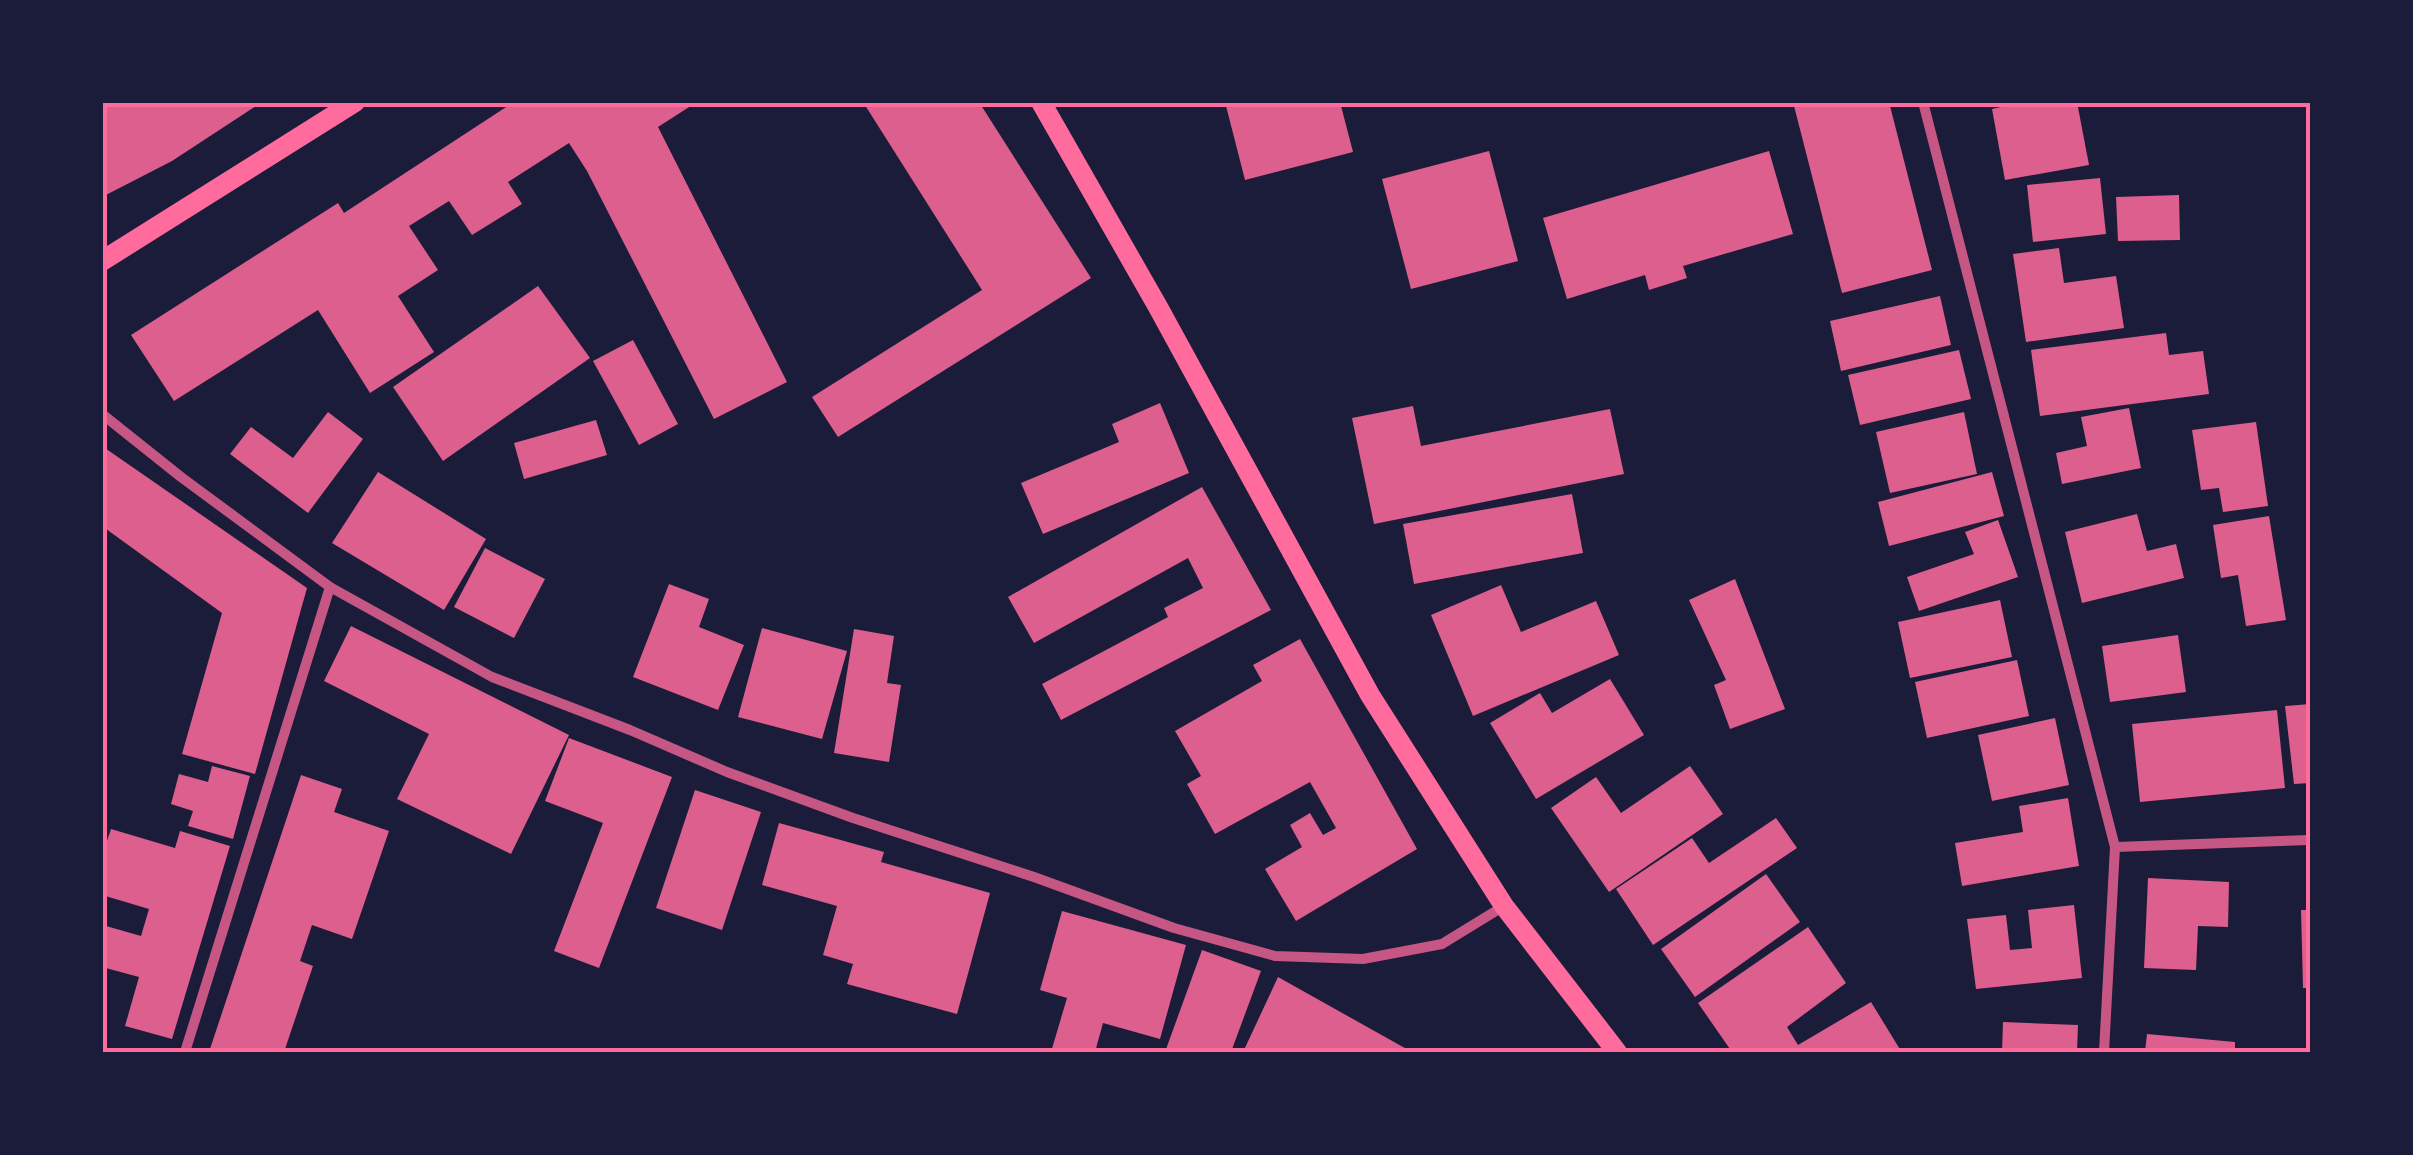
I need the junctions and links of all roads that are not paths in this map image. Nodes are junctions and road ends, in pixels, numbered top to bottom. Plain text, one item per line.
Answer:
1 (355, 102) edge
2 (1041, 102) edge
3 (1923, 102) edge
4 (102, 261) edge
5 (102, 414) edge
6 (330, 588) junction
7 (2310, 840) edge
8 (2115, 847) junction
9 (1504, 906) junction
10 (185, 1052) edge
11 (1618, 1052) edge
12 (2104, 1052) edge

1 - 4 main road
2 - 9 main road
3 - 8 street
5 - 6 street
6 - 9 street
6 - 10 street
7 - 8 street
8 - 12 street
9 - 11 main road

